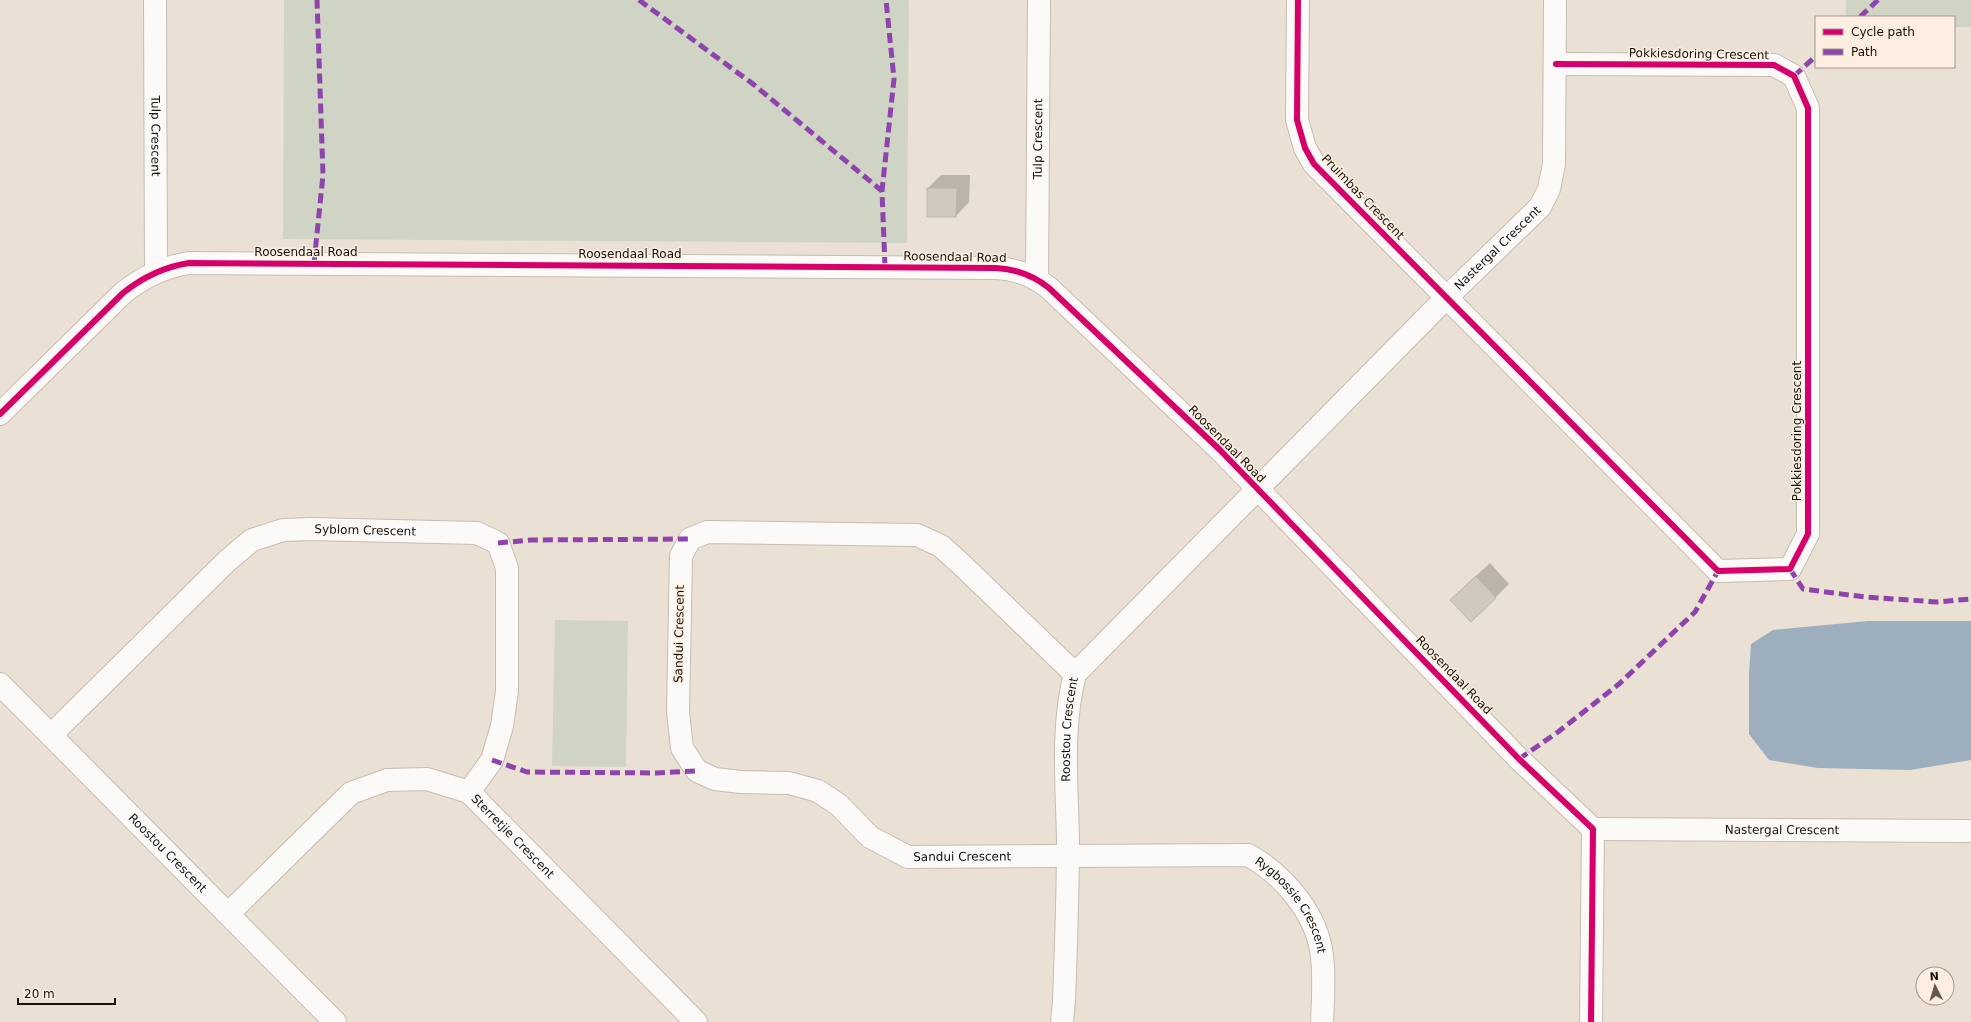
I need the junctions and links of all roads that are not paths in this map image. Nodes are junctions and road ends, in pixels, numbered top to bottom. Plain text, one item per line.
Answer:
1 (155, 0) edge
2 (1039, 0) edge
3 (1298, 0) edge
4 (1555, 0) edge
5 (1556, 64) junction
6 (156, 271) junction
7 (1037, 278) junction
8 (1446, 298) junction
9 (0, 414) edge
10 (1257, 488) junction
11 (1075, 674) junction
12 (0, 684) edge
13 (51, 735) junction
14 (469, 792) junction
15 (1593, 829) junction
16 (1971, 831) edge
17 (1068, 855) junction
18 (228, 914) junction
19 (335, 1022) edge
20 (696, 1022) edge
21 (1062, 1022) edge
22 (1322, 1022) edge
23 (1592, 1022) edge

1 - 6 street, Tulp Crescent
2 - 7 street, Tulp Crescent
3 - 8 street, Pruimbas Crescent
4 - 5 street, Nastergal Crescent
5 - 8 street, Nastergal Crescent
5 - 8 street, Pokkiesdoring Crescent
6 - 7 street, Roosendaal Road
6 - 9 street, Roosendaal Road
7 - 10 street, Roosendaal Road
8 - 10 street, Nastergal Crescent
10 - 11 street, Roostou Crescent
10 - 15 street, Roosendaal Road
11 - 17 street, Roostou Crescent
11 - 17 street, Sandui Crescent
12 - 13 street, Roostou Crescent
13 - 14 street, Syblom Crescent
13 - 18 street, Roostou Crescent
14 - 18 street, Sterretjie Crescent
14 - 20 street, Sterretjie Crescent
15 - 16 street, Nastergal Crescent
15 - 23 street
17 - 21 street, Roostou Crescent
17 - 22 street, Rygbossie Crescent
18 - 19 street, Roostou Crescent

